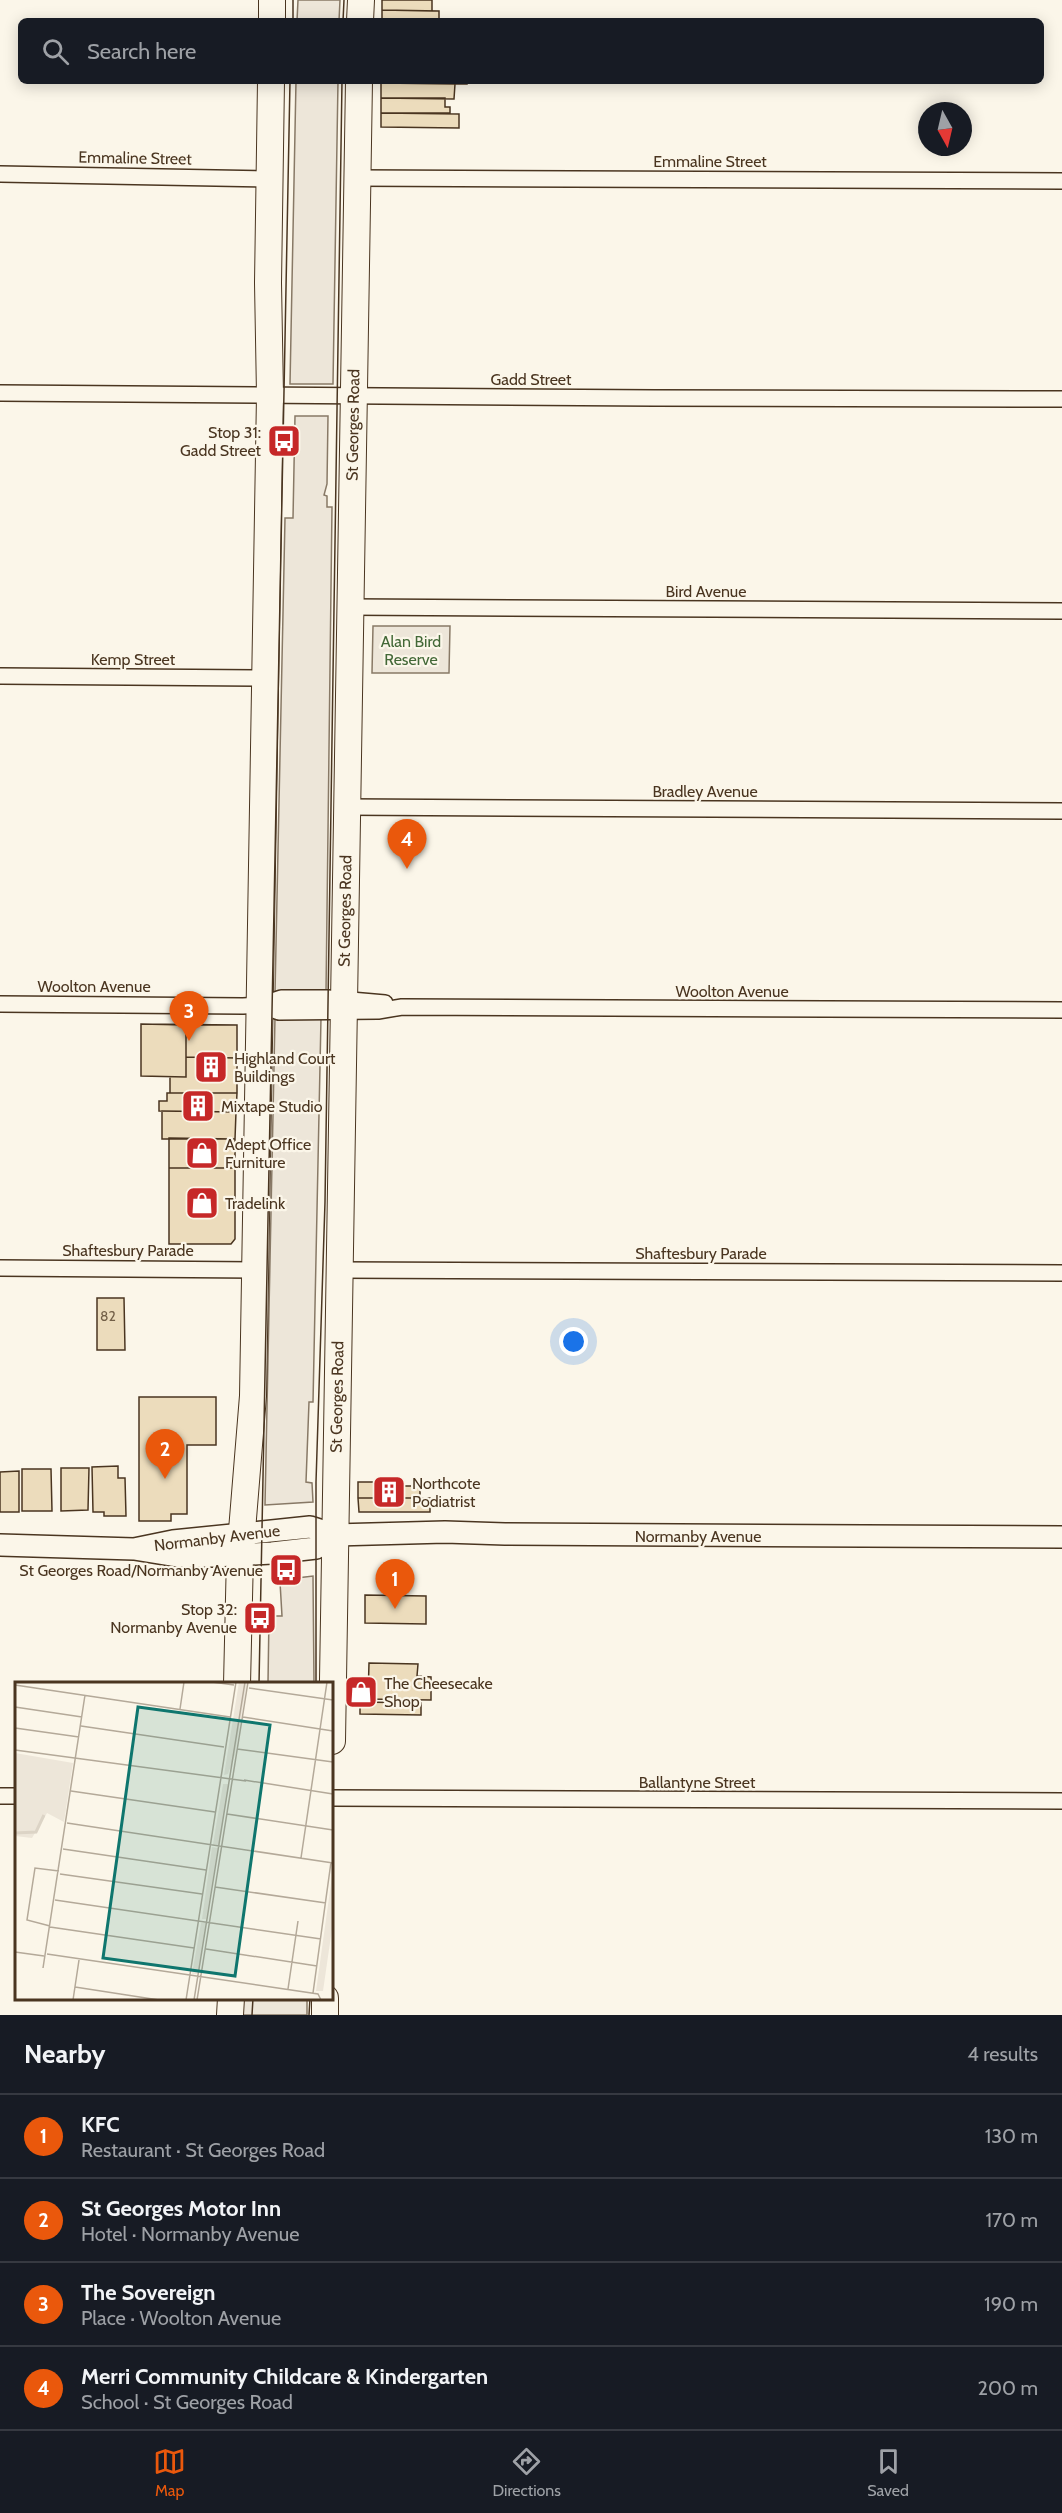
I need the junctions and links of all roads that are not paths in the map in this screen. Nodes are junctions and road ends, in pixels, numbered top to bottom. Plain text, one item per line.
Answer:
1 (272, 0) edge
2 (361, 0) edge
3 (272, 18) edge
4 (360, 18) edge
5 (271, 84) edge
6 (359, 84) edge
7 (0, 174) edge
8 (357, 178) junction
9 (269, 179) junction
10 (1062, 181) edge
11 (0, 393) edge
12 (270, 395) junction
13 (353, 396) junction
14 (1062, 399) edge
15 (350, 607) junction
16 (1062, 611) edge
17 (0, 676) edge
18 (265, 678) junction
19 (347, 807) junction
20 (1062, 811) edge
21 (0, 1004) edge
22 (260, 1005) junction
23 (344, 1005) junction
24 (1062, 1010) edge
25 (0, 1268) edge
26 (255, 1270) junction
27 (340, 1270) junction
28 (1062, 1273) edge
29 (335, 1535) junction
30 (1062, 1538) edge
31 (241, 1544) junction
32 (0, 1545) edge
33 (237, 1682) edge
34 (333, 1682) edge
35 (333, 1798) edge
36 (1062, 1801) edge
37 (231, 2000) edge
38 (230, 2015) edge

1 - 3 highway
2 - 4 highway
5 - 9 highway
6 - 8 highway, St Georges Road
7 - 9 street, Emmaline Street
8 - 10 street, Emmaline Street
8 - 13 highway, St Georges Road
9 - 12 highway
11 - 12 street, Gadd Street
12 - 13 street, Gadd Street
12 - 18 highway
13 - 14 street, Gadd Street
13 - 15 highway, St Georges Road
15 - 16 street, Bird Avenue
15 - 19 highway, St Georges Road
17 - 18 street, Kemp Street
18 - 22 highway
19 - 20 street, Bradley Avenue
19 - 23 highway, St Georges Road
21 - 22 street, Woolton Avenue
22 - 23 street, Woolton Avenue
22 - 26 highway
23 - 24 street, Woolton Avenue
23 - 27 highway, St Georges Road
25 - 26 street, Shaftesbury Parade
26 - 31 highway
27 - 28 street, Shaftesbury Parade
27 - 29 highway, St Georges Road
29 - 30 main road, Normanby Avenue
29 - 31 main road, Normanby Avenue
29 - 34 highway, St Georges Road
31 - 32 main road, Normanby Avenue
31 - 33 highway
35 - 36 street, Ballantyne Street
37 - 38 highway

